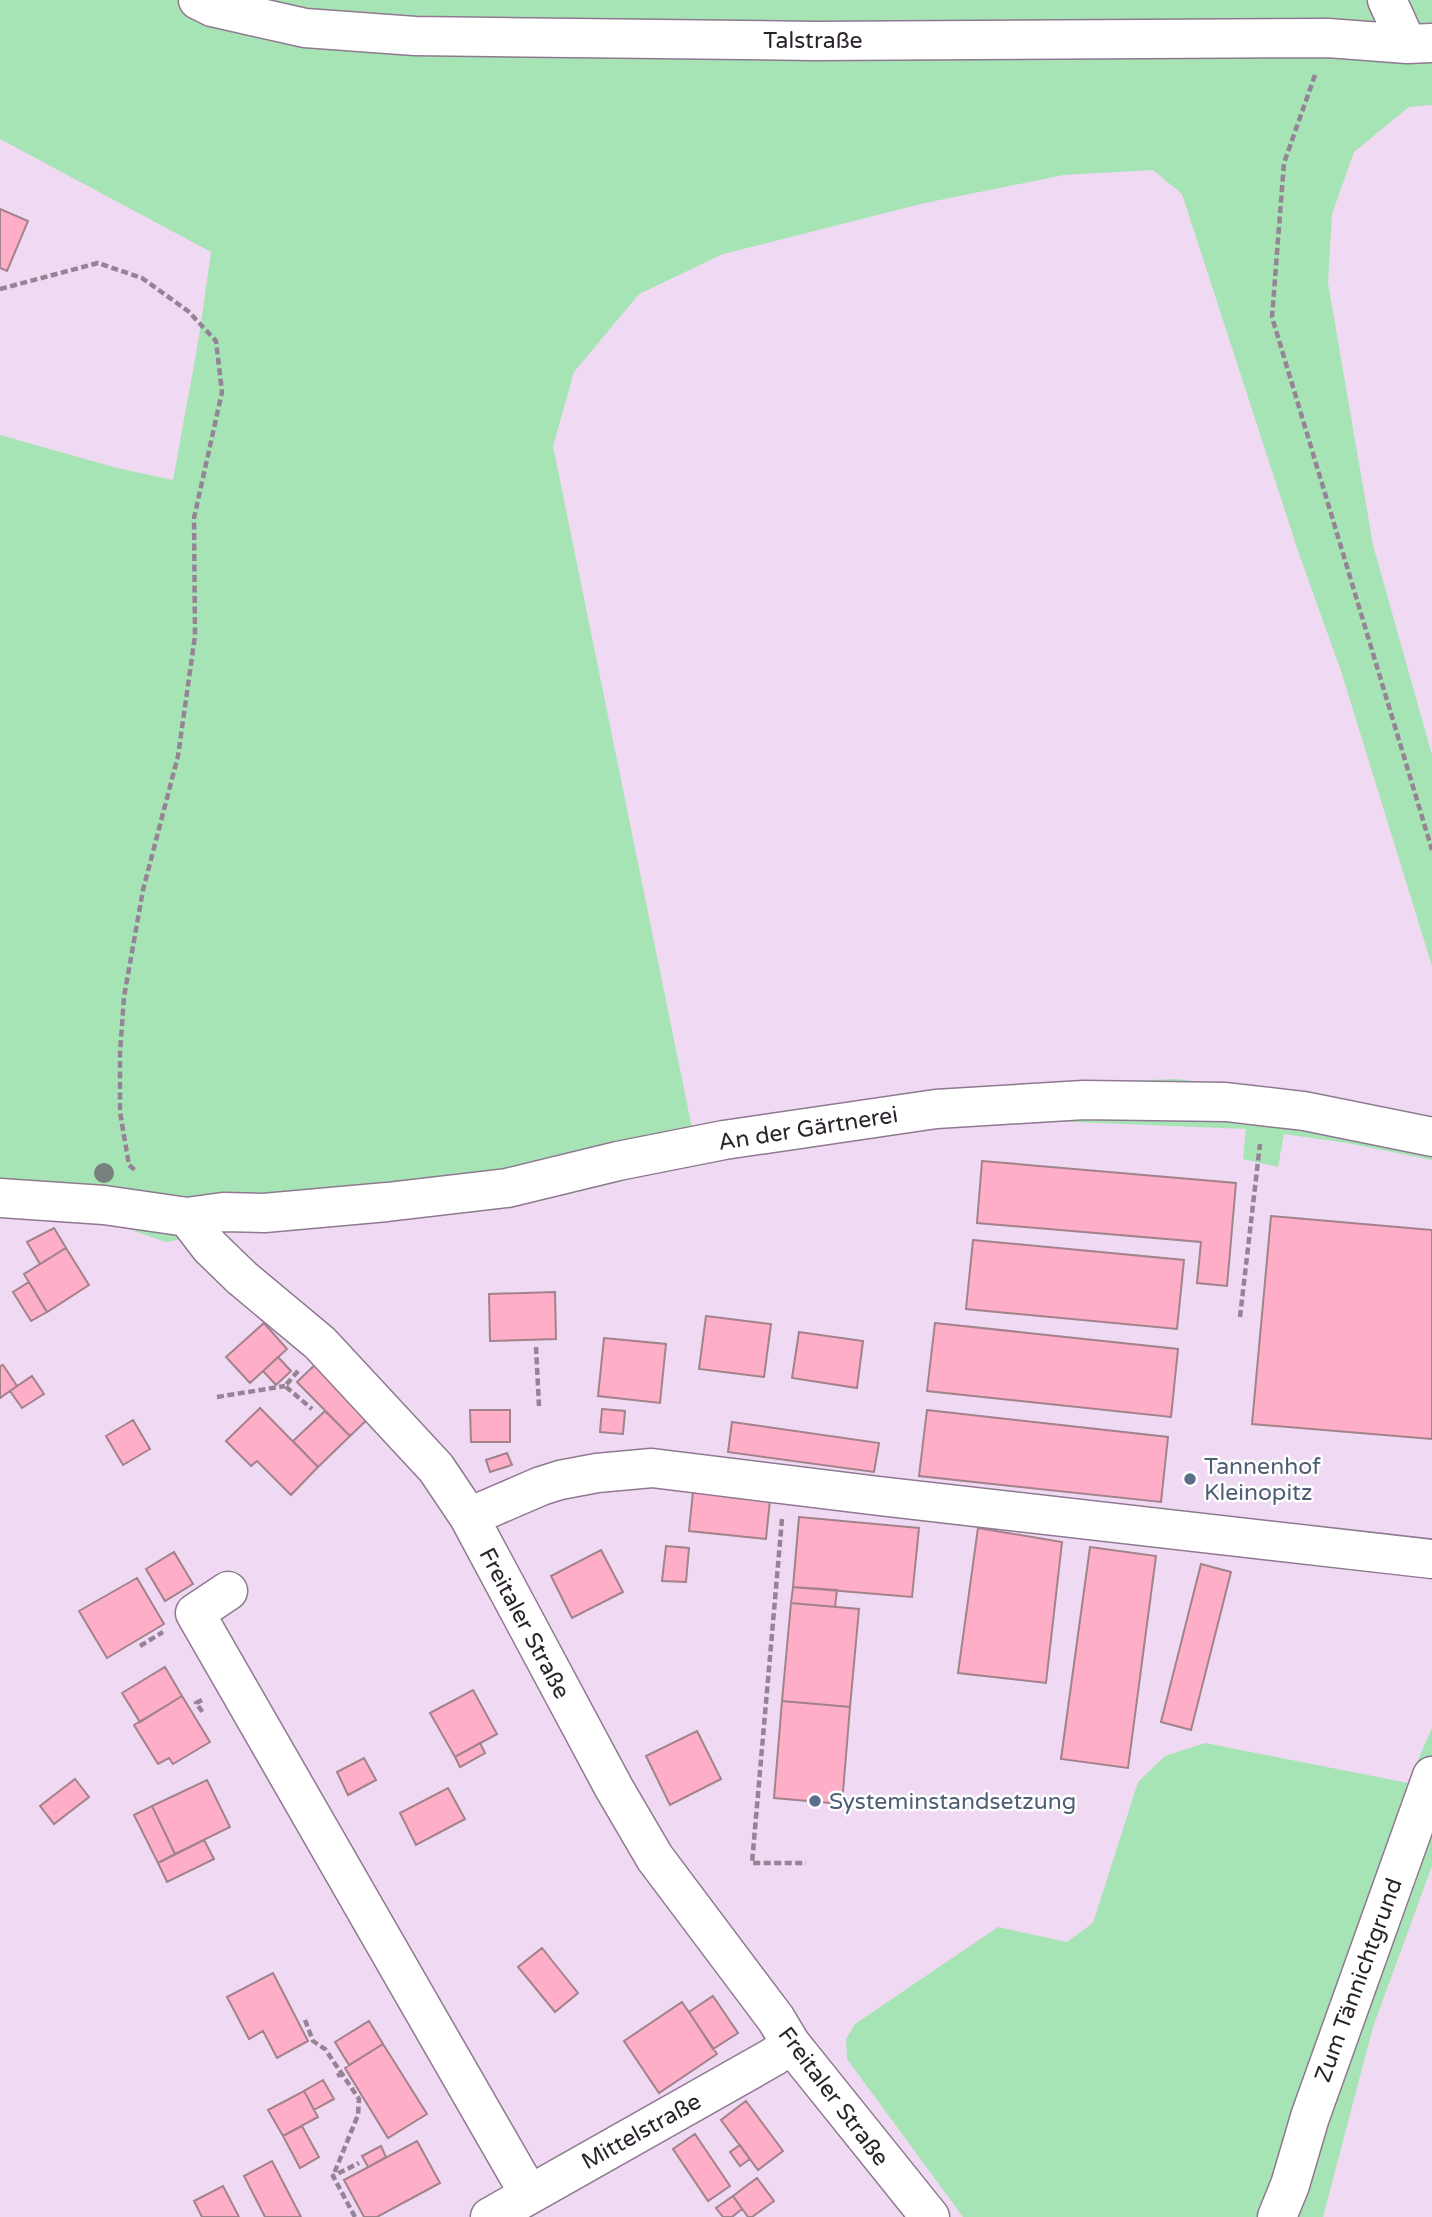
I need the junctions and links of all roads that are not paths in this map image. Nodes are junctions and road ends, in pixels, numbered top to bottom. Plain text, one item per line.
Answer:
1 (198, 0) edge
2 (1387, 0) edge
3 (1419, 44) edge
4 (1432, 1137) edge
5 (8, 1207) edge
6 (187, 1217) junction
7 (469, 1517) junction
8 (1432, 1559) edge
9 (228, 1591) dead end
10 (1432, 1776) edge
11 (792, 2044) junction
12 (529, 2194) junction
13 (1285, 2207) edge
14 (490, 2217) edge
15 (930, 2217) edge

1 - 3 street, Talstraße
2 - 3 street
4 - 6 street, An der Gärtnerei
5 - 6 street
6 - 7 street, Freitaler Straße
7 - 8 street
7 - 11 street, Freitaler Straße
9 - 12 street
10 - 13 street, Zum Tännichtgrund
11 - 12 street, Mittelstraße
11 - 15 street, Freitaler Straße
12 - 14 street, Mittelstraße

